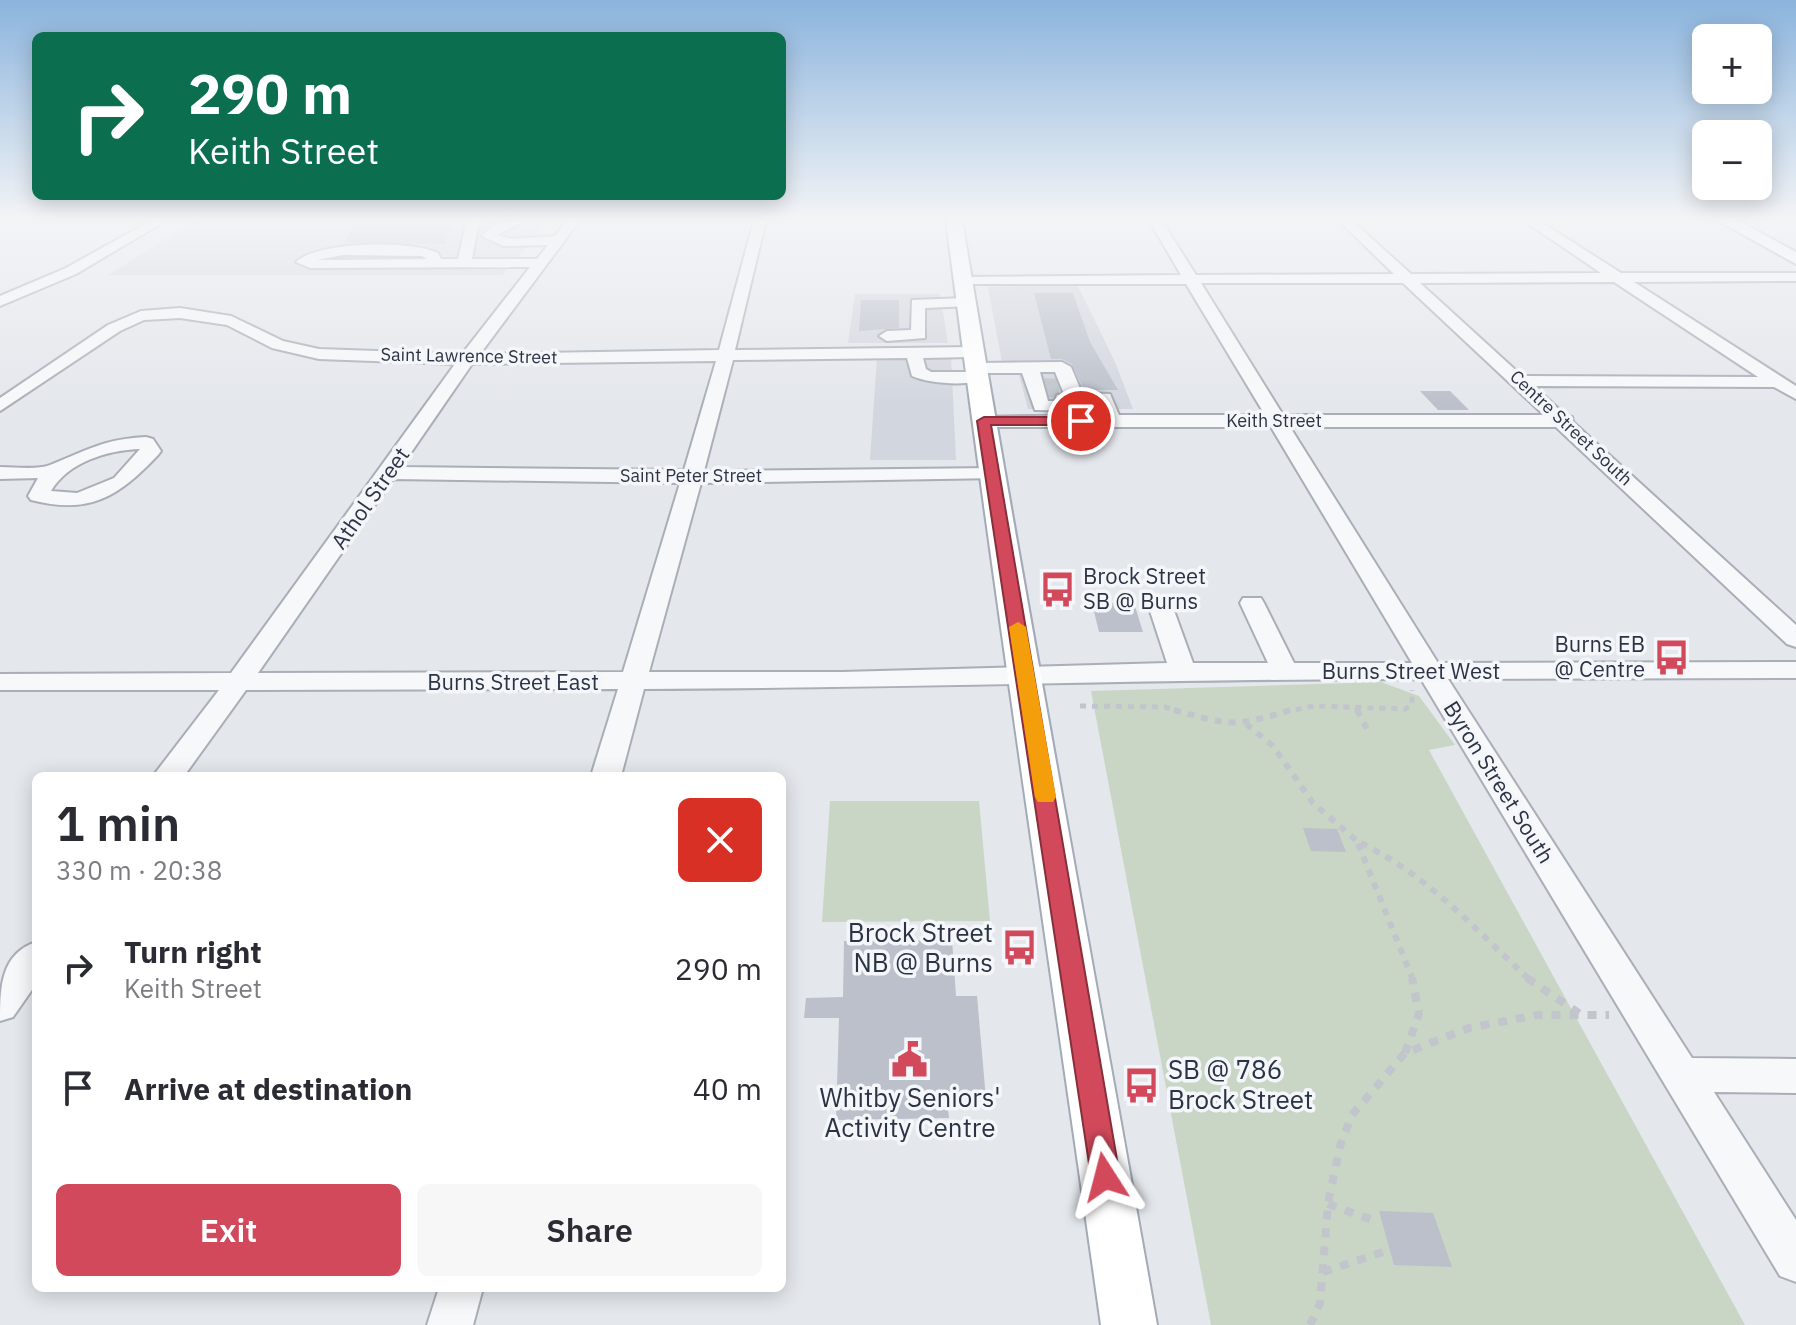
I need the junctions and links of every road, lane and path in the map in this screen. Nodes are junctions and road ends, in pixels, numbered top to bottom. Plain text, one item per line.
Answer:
1 (45, 282) edge
2 (526, 282) edge
3 (744, 282) edge
4 (963, 282) edge
5 (1155, 282) edge
6 (1191, 282) edge
7 (1411, 282) edge
8 (1624, 282) edge
9 (964, 292) junction
10 (0, 301) edge
11 (914, 353) junction
12 (873, 354) junction
13 (725, 358) junction
14 (467, 359) junction
15 (975, 366) junction
16 (1521, 381) junction
17 (1778, 382) junction
18 (1796, 394) edge
19 (0, 406) edge
20 (984, 421) junction
21 (1111, 421) junction
22 (1278, 421) junction
23 (1565, 421) junction
24 (52, 472) junction
25 (0, 473) edge
26 (388, 473) junction
27 (993, 474) junction
28 (691, 476) junction
29 (1252, 603) dead end
30 (1160, 605) dead end
31 (1796, 639) edge
32 (1796, 670) edge
33 (1183, 671) junction
34 (1285, 671) junction
35 (1026, 674) junction
36 (1421, 680) junction
37 (631, 681) junction
38 (0, 682) edge
39 (238, 682) junction
40 (1080, 706) dead end
41 (1356, 707) junction
42 (1245, 724) junction
43 (1369, 733) dead end
44 (171, 772) edge
45 (607, 772) edge
46 (1357, 841) junction
47 (32, 962) edge
48 (0, 1006) edge
49 (1581, 1014) junction
50 (1646, 1016) junction
51 (1405, 1053) junction
52 (1680, 1075) junction
53 (1796, 1076) edge
54 (1328, 1204) junction
55 (1375, 1221) dead end
56 (1383, 1252) dead end
57 (1796, 1260) edge
58 (1323, 1272) junction
59 (460, 1292) edge
60 (450, 1325) edge
61 (1129, 1325) edge
62 (1310, 1325) edge

1 - 10 street
2 - 14 street, Athol Street
3 - 13 street
4 - 9 main road
5 - 9 street
6 - 22 street, Byron Street South
7 - 16 street, Centre Street South
8 - 17 street
9 - 12 street
9 - 15 main road
11 - 12 street, Saint Lawrence Street
11 - 15 street, Saint Lawrence Street
11 - 15 street
12 - 13 street, Saint Lawrence Street
13 - 14 street, Saint Lawrence Street
13 - 28 street
14 - 19 street, Saint Lawrence Street
14 - 26 street, Athol Street
15 - 20 main road
15 - 21 street
16 - 17 street
16 - 23 street, Centre Street South
17 - 18 street
20 - 21 street, Keith Street
20 - 27 main road
21 - 22 street, Keith Street
22 - 23 street, Keith Street
22 - 36 street, Byron Street South
23 - 31 street, Centre Street South
24 - 24 street
24 - 25 street
26 - 28 street, Saint Peter Street
26 - 39 street, Athol Street
27 - 28 street, Saint Peter Street
27 - 35 main road
28 - 37 street
29 - 34 street
30 - 33 street
32 - 36 street, Burns Street West
33 - 34 street, Burns Street West
33 - 35 street, Burns Street West
34 - 36 street, Burns Street West
35 - 37 street, Burns Street East
35 - 61 main road
36 - 41 path
36 - 50 street, Byron Street South
37 - 39 street, Burns Street East
37 - 45 street
38 - 39 street, Burns Street East
39 - 44 street, Athol Street
40 - 42 path
41 - 42 path
41 - 43 path
42 - 46 path
46 - 49 path
46 - 51 path
47 - 48 street
49 - 50 path
49 - 51 path
50 - 52 street, Byron Street South
51 - 54 path
52 - 53 street
52 - 57 street, Byron Street South
54 - 55 path
54 - 58 path
56 - 58 path
58 - 62 path
59 - 60 street

